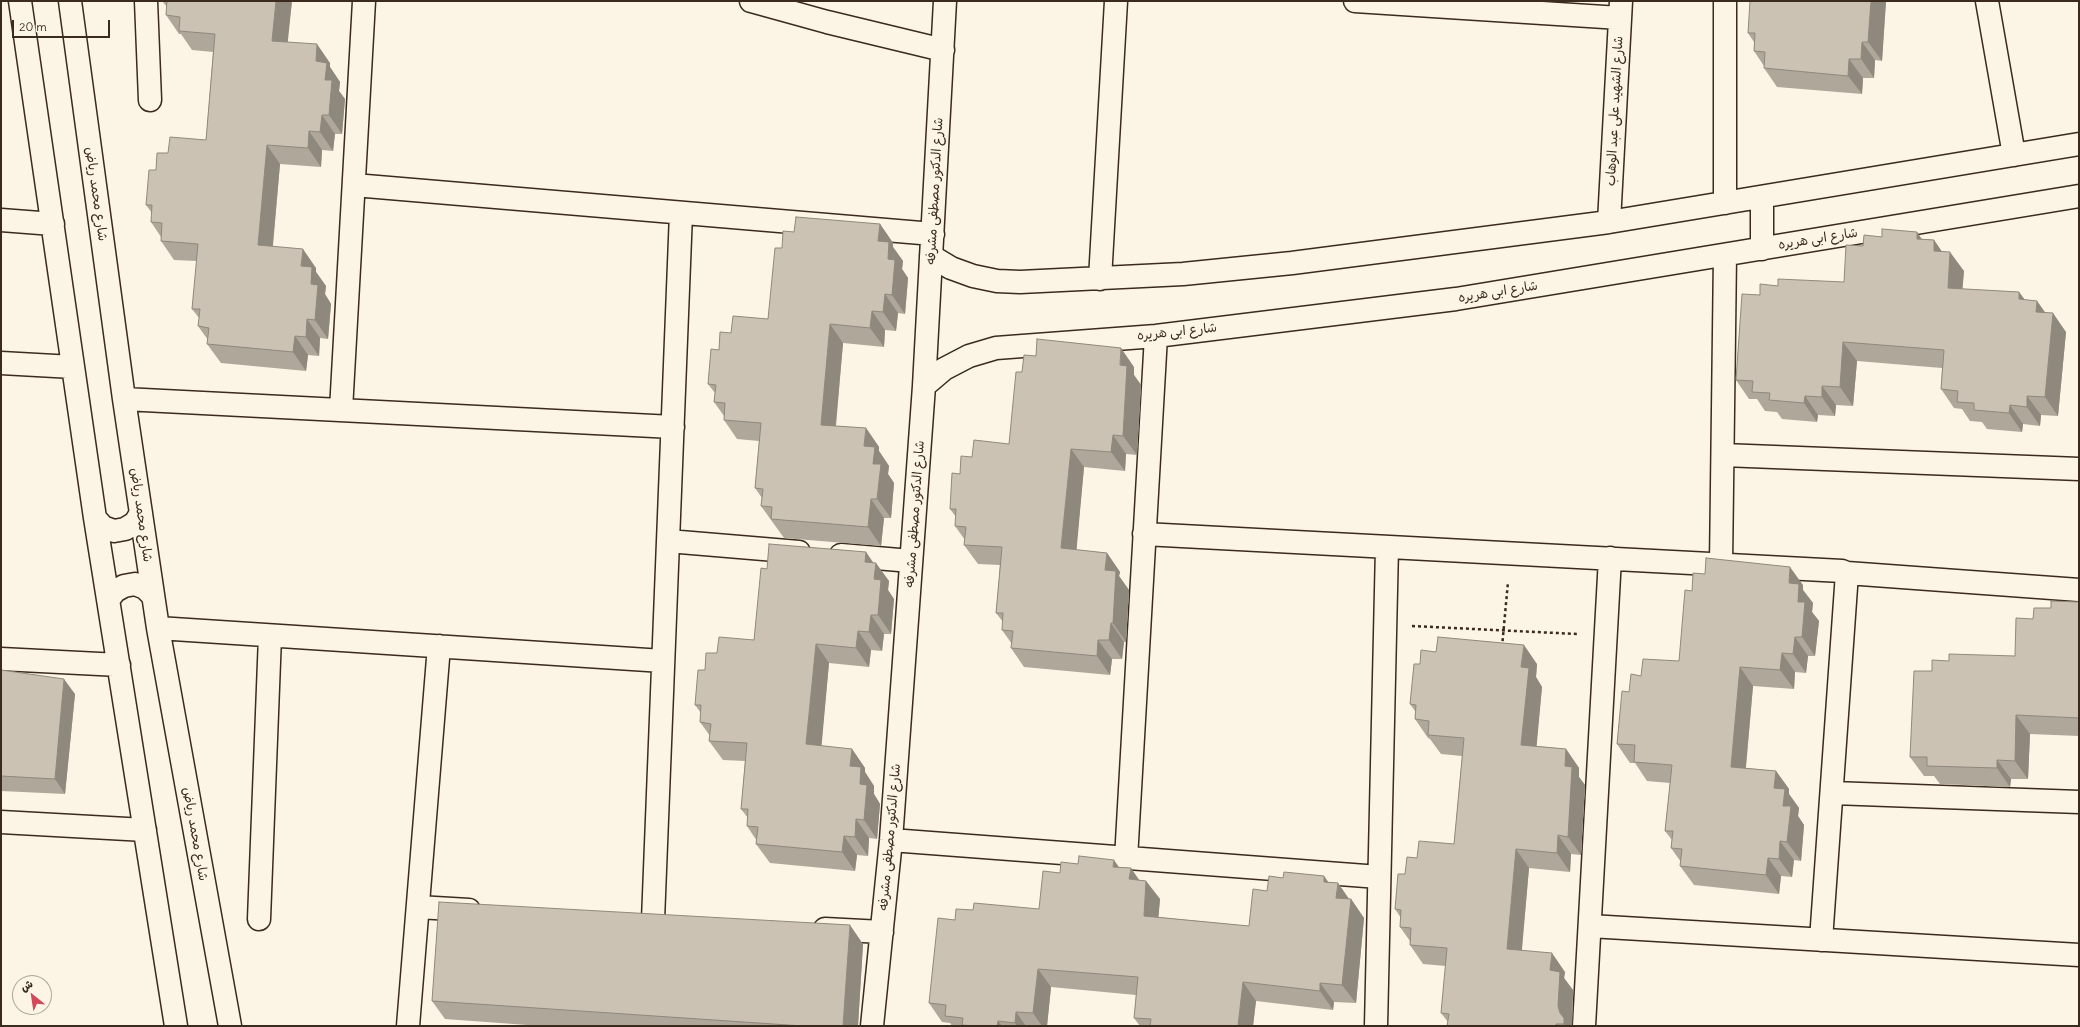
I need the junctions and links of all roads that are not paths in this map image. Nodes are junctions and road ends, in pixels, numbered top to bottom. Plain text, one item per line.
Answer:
1 (20, 1) edge
2 (70, 1) edge
3 (146, 1) edge
4 (364, 1) edge
5 (751, 1) edge
6 (946, 1) edge
7 (1116, 1) edge
8 (1355, 1) edge
9 (1725, 1) edge
10 (1987, 1) edge
11 (1448, 4) edge
12 (1621, 10) edge
13 (943, 50) junction
14 (150, 100) dead end
15 (2079, 144) edge
16 (2014, 155) junction
17 (354, 185) junction
18 (2079, 196) edge
19 (1762, 197) junction
20 (1725, 203) junction
21 (681, 213) junction
22 (1, 220) edge
23 (1609, 222) junction
24 (53, 224) junction
25 (933, 234) junction
26 (1762, 249) junction
27 (1724, 255) junction
28 (931, 256) junction
29 (1100, 279) junction
30 (1156, 336) junction
31 (1, 363) edge
32 (73, 367) junction
33 (924, 386) junction
34 (124, 399) junction
35 (341, 410) junction
36 (673, 427) junction
37 (1723, 455) junction
38 (2079, 469) edge
39 (141, 513) junction
40 (95, 518) junction
41 (1144, 534) junction
42 (668, 541) junction
43 (1387, 547) junction
44 (1610, 558) junction
45 (911, 561) junction
46 (1721, 564) junction
47 (1847, 573) junction
48 (2079, 590) edge
49 (153, 596) junction
50 (108, 600) junction
51 (158, 628) junction
52 (270, 636) junction
53 (439, 646) junction
54 (1, 659) edge
55 (663, 660) junction
56 (119, 665) junction
57 (1833, 793) junction
58 (2079, 802) edge
59 (1, 822) edge
60 (145, 830) junction
61 (891, 840) junction
62 (1126, 859) junction
63 (1379, 877) junction
64 (418, 907) junction
65 (488, 911) edge
66 (259, 919) dead end
67 (629, 919) edge
68 (653, 920) junction
69 (676, 922) edge
70 (1590, 926) junction
71 (803, 928) edge
72 (882, 932) junction
73 (1821, 940) junction
74 (2079, 955) edge
75 (176, 1026) edge
76 (230, 1026) edge
77 (408, 1026) edge
78 (872, 1026) edge
79 (1376, 1026) edge
80 (1584, 1026) edge

1 - 24 street
2 - 34 street, شارع محمد رياض
3 - 14 street
4 - 17 street
5 - 13 street
6 - 13 street, شارع الدكتور مصطفى مشرفه
7 - 29 street
8 - 11 street
9 - 20 street
10 - 16 street
11 - 12 street
12 - 23 street, شارع الشهيد على عبد الوهاب
13 - 25 street, شارع الدكتور مصطفى مشرفه
15 - 16 street
16 - 19 street
17 - 21 street
17 - 35 street
18 - 26 street, شارع ابى هريره
19 - 20 street
19 - 26 street
20 - 23 street
21 - 25 street
21 - 36 street
22 - 24 street
23 - 29 street
24 - 32 street
25 - 28 street, شارع الدكتور مصطفى مشرفه
26 - 27 street, شارع ابى هريره
27 - 30 street, شارع ابى هريره
27 - 37 street
28 - 29 street
28 - 33 street, شارع الدكتور مصطفى مشرفه
30 - 33 street, شارع ابى هريره
30 - 41 street
31 - 32 street
32 - 40 street
33 - 45 street, شارع الدكتور مصطفى مشرفه
34 - 35 street
34 - 39 street, شارع محمد رياض
35 - 36 street
36 - 42 street
37 - 38 street
37 - 46 street
39 - 40 street
39 - 49 street, شارع محمد رياض
40 - 50 street
41 - 43 street
41 - 62 street
42 - 45 street
42 - 55 street
43 - 44 street
43 - 63 street
44 - 46 street
44 - 70 street
45 - 61 street, شارع الدكتور مصطفى مشرفه
46 - 47 street
47 - 48 street
47 - 57 street
49 - 50 street
49 - 51 street, شارع محمد رياض
50 - 56 street
51 - 52 street
51 - 76 street, شارع محمد رياض
52 - 53 street
52 - 66 street
53 - 55 street
53 - 64 street
54 - 56 street
55 - 68 street
56 - 60 street
57 - 58 street
57 - 73 street
59 - 60 street
60 - 75 street
61 - 62 street
61 - 72 street, شارع الدكتور مصطفى مشرفه
62 - 63 street
63 - 79 street
64 - 65 street
64 - 77 street
67 - 68 street
68 - 69 street
70 - 73 street
70 - 80 street
71 - 72 street
72 - 78 street, شارع الدكتور مصطفى مشرفه
73 - 74 street

